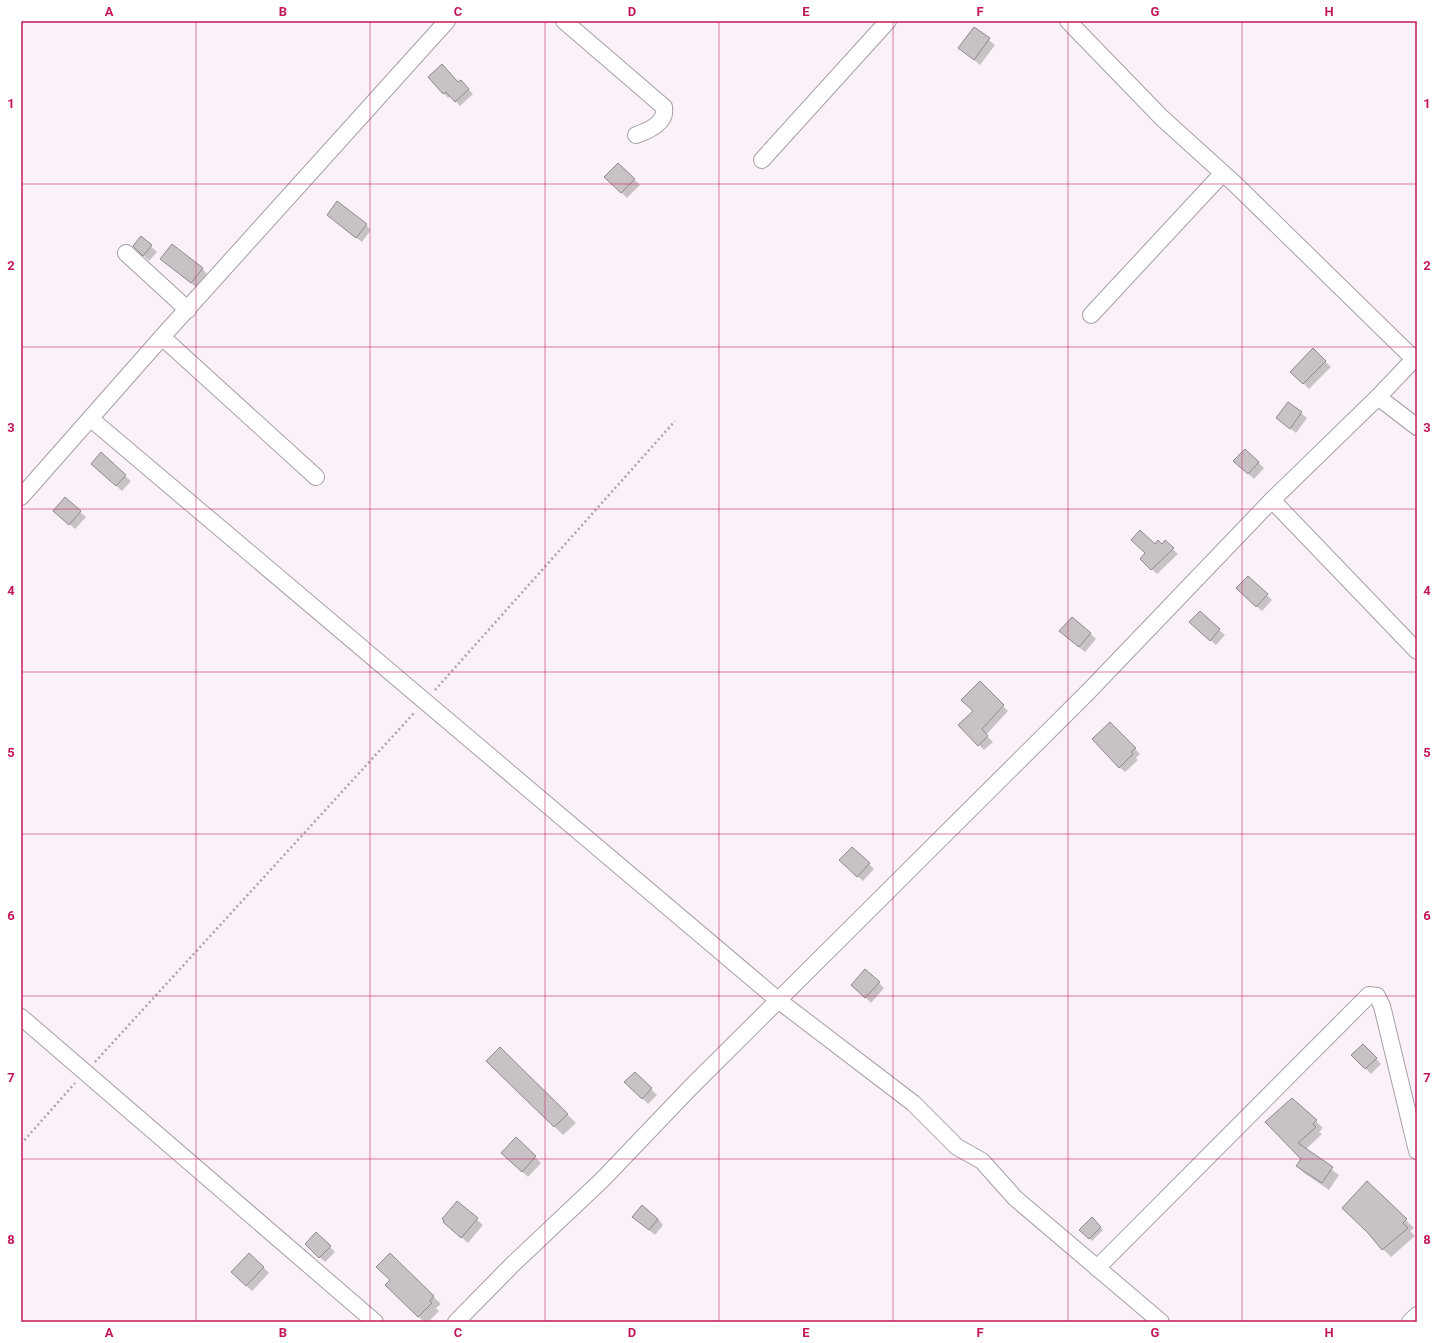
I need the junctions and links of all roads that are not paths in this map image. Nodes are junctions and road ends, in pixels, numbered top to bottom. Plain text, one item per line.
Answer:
1 (447, 21) edge
2 (564, 21) edge
3 (888, 21) edge
4 (1068, 21) edge
5 (636, 135) dead end
6 (762, 160) dead end
7 (1222, 174) junction
8 (126, 253) dead end
9 (188, 310) junction
10 (1091, 315) dead end
11 (162, 336) junction
12 (1415, 357) edge
13 (1378, 397) junction
14 (91, 418) junction
15 (1417, 427) edge
16 (316, 477) dead end
17 (21, 497) edge
18 (1272, 500) junction
19 (1417, 651) edge
20 (778, 1000) junction
21 (21, 1017) edge
22 (1417, 1151) edge
23 (1097, 1268) junction
24 (1417, 1314) edge
25 (376, 1322) edge
26 (456, 1322) edge
27 (1161, 1322) edge
28 (1410, 1322) edge

1 - 9 street
2 - 5 street
3 - 6 street
4 - 7 street
7 - 10 street
7 - 12 street
8 - 9 street
9 - 11 street
11 - 14 street
11 - 16 street
12 - 13 street
13 - 15 street
13 - 18 street
14 - 17 street
14 - 20 street
18 - 19 street
18 - 20 street
20 - 23 street
20 - 26 street
21 - 25 street
22 - 23 street
23 - 27 street
24 - 28 street

